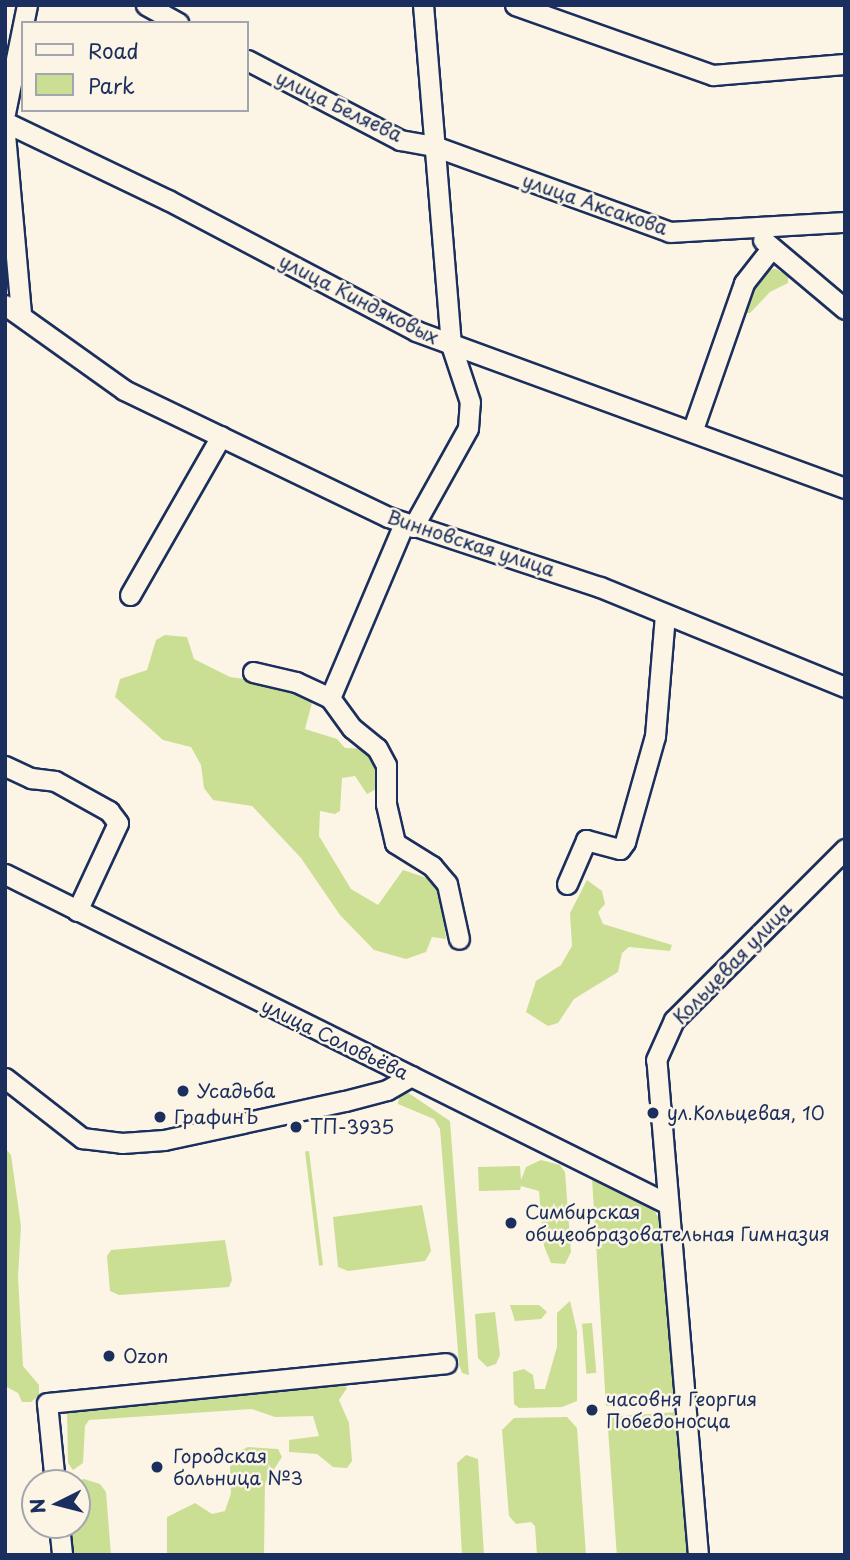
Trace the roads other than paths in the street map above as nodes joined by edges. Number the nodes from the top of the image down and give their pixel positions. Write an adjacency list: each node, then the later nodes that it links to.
1 (146, 5): 4 (street)
2 (423, 5): 11 (street)
3 (515, 5): 7 (street)
4 (174, 21)
5 (21, 34): 8 (street)
6 (248, 61): 11 (street, улица Беляева)
7 (845, 64)
8 (5, 113)
9 (5, 122): 17 (street, улица Киндяковых)
10 (5, 134): 15 (street)
11 (434, 146): 13 (street, улица Аксакова); 17 (street)
12 (845, 222): 13 (street, улица Аксакова)
13 (756, 230): 14 (street)
14 (770, 250): 16 (street); 18 (street)
15 (13, 309): 19 (street, Винновская улица)
16 (845, 309)
17 (451, 345): 18 (street, улица Киндяковых); 21 (street)
18 (693, 429): 20 (street, улица Киндяковых)
19 (221, 436): 21 (street, Винновская улица); 22 (street)
20 (845, 488)
21 (409, 525): 23 (street, Винновская улица); 26 (street)
22 (130, 595)
23 (665, 614): 25 (street, Винновская улица); 30 (street)
24 (253, 672): 26 (street)
25 (845, 687)
26 (330, 698): 32 (street)
27 (5, 766): 31 (street)
28 (845, 849): 35 (street, Кольцевая улица)
29 (5, 874): 31 (street, улица Соловьёва)
30 (567, 884)
31 (77, 911): 33 (street, улица Соловьёва)
32 (459, 939)
33 (411, 1076): 34 (street); 35 (street, улица Соловьёва)
34 (5, 1078)
35 (666, 1203): 38 (street, Кольцевая улица)
36 (446, 1363): 37 (street)
37 (54, 1469)
38 (698, 1555)

